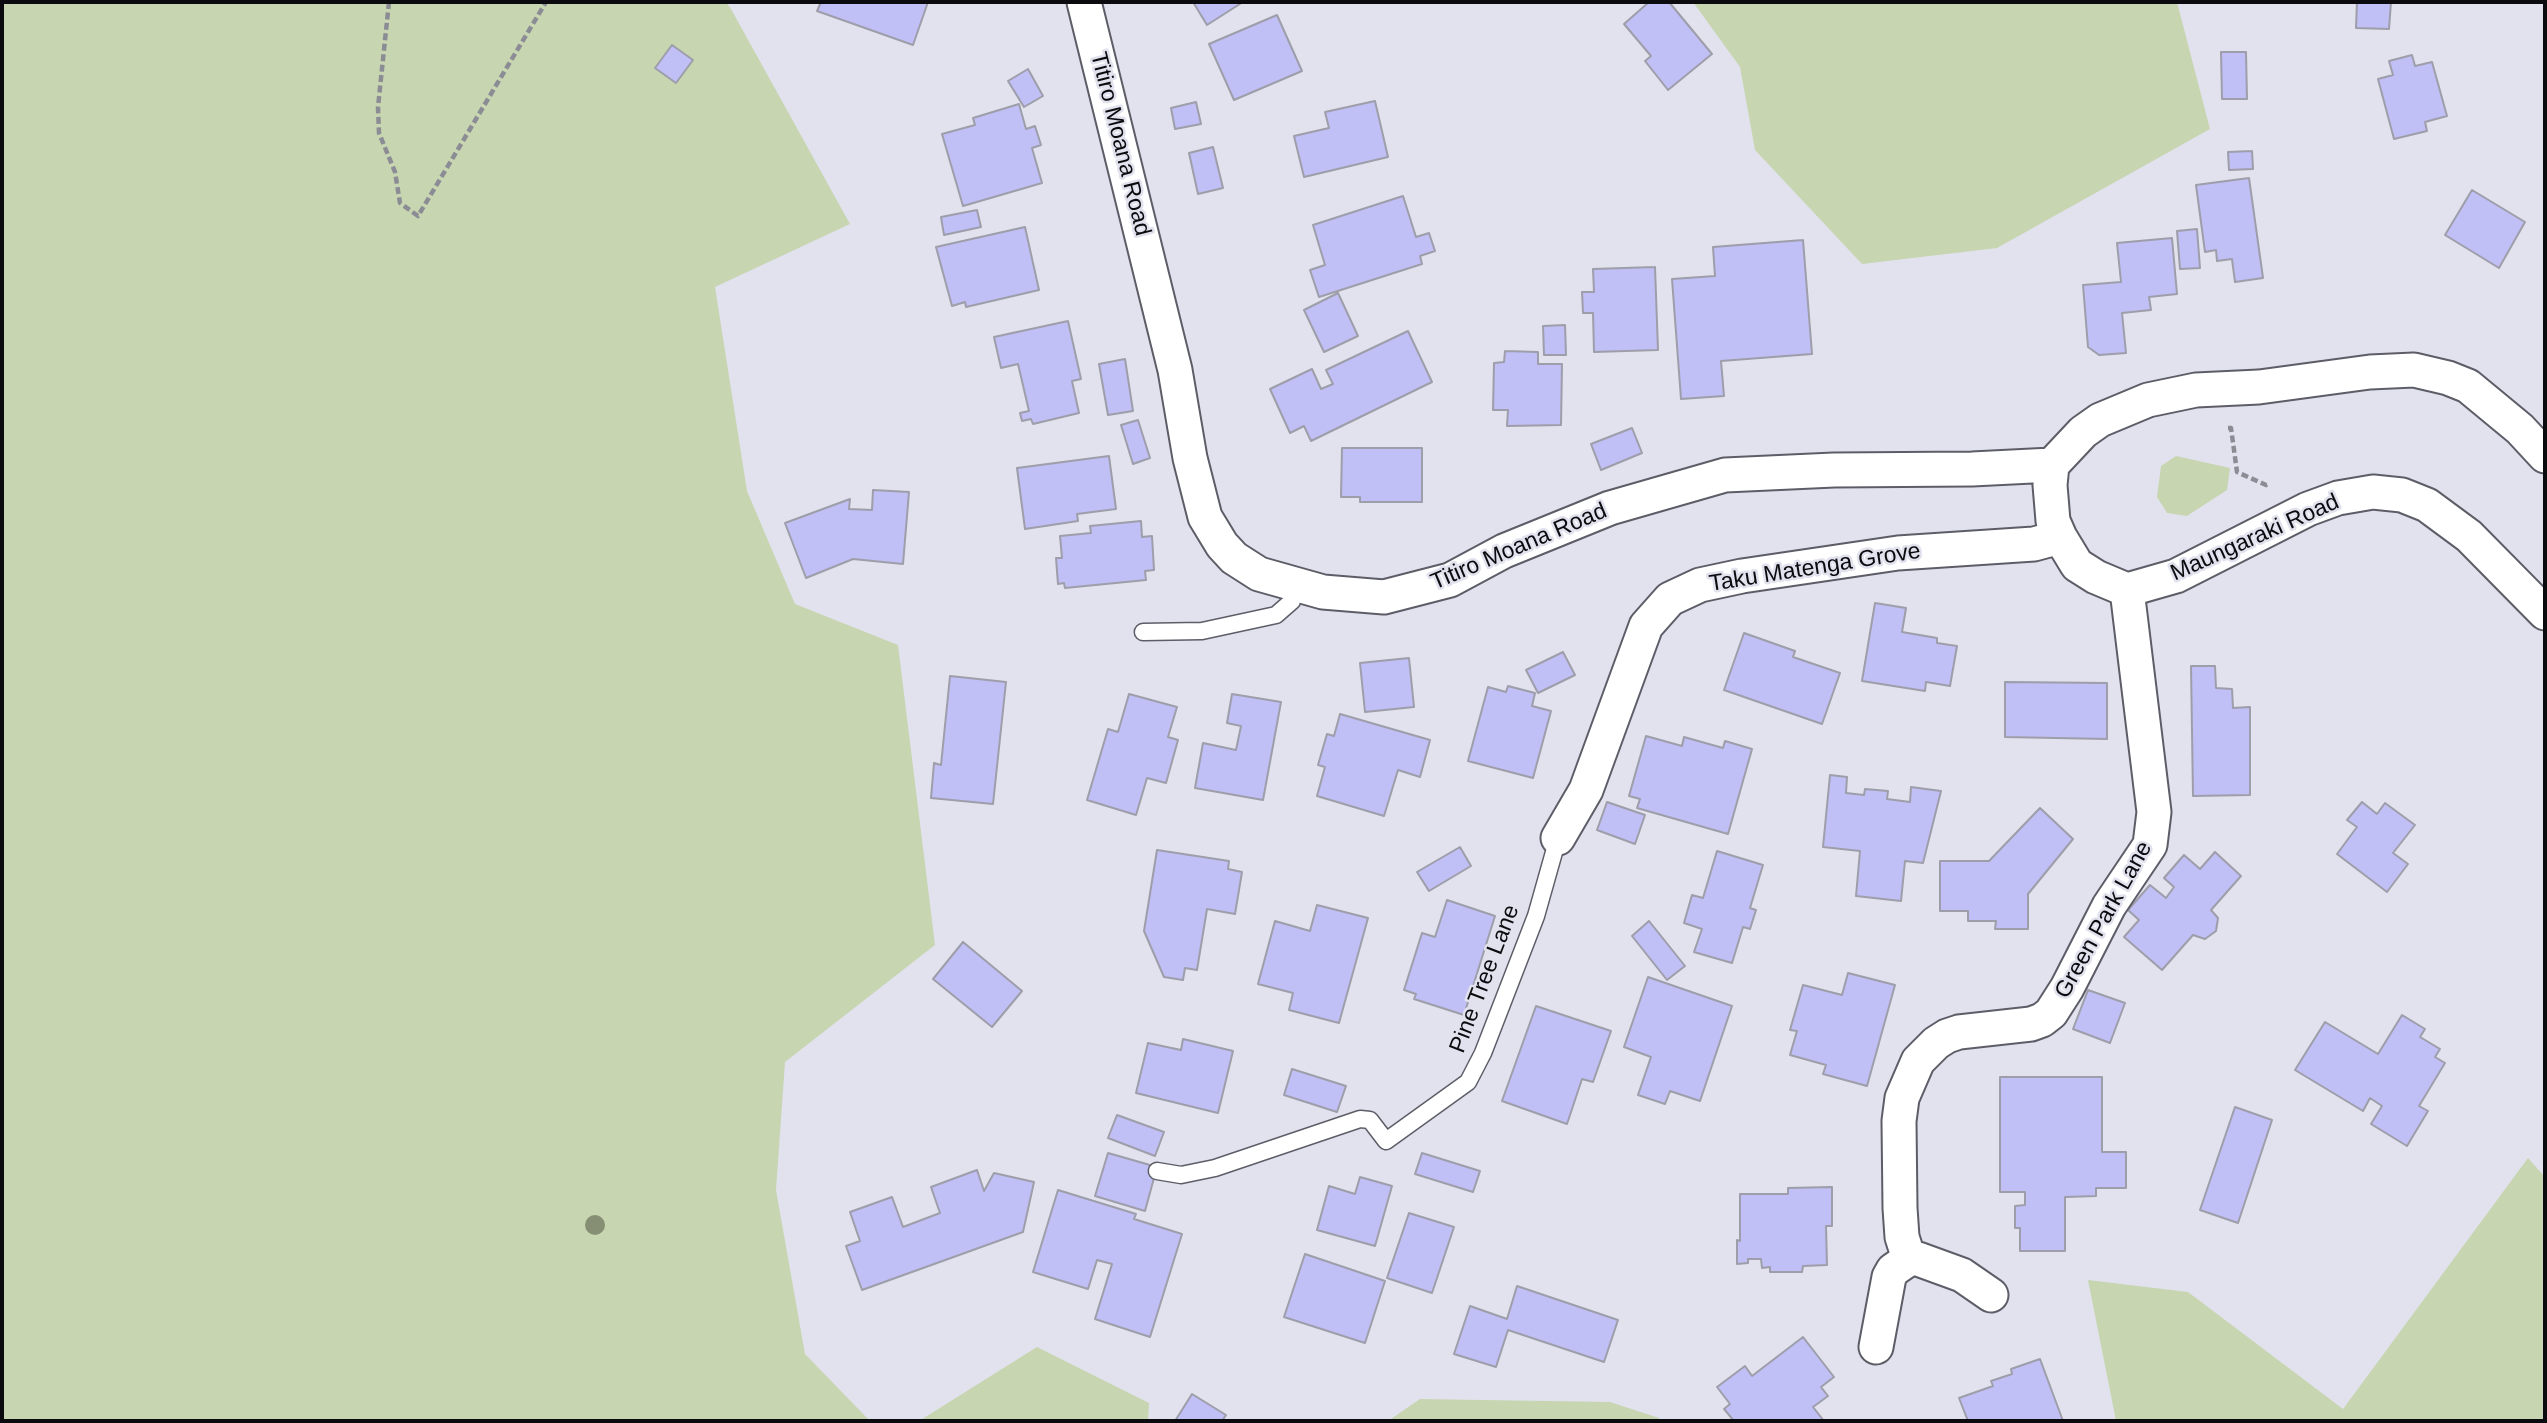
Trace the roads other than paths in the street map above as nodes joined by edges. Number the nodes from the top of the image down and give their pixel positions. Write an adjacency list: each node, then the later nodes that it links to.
1 (1084, 2): 5 (street, Titiro Moana Road)
2 (2545, 456): 3 (street)
3 (2052, 465): 4 (street); 5 (street, Titiro Moana Road)
4 (2060, 537): 6 (street); 9 (street, Taku Matenga Grove)
5 (1294, 585): 8 (lane)
6 (2127, 590): 7 (street, Maungaraki Road); 11 (street, Green Park Lane)
7 (2545, 613)
8 (1143, 632)
9 (1558, 838): 10 (lane, Pine Tree Lane)
10 (1157, 1171)
11 (1909, 1259): 12 (street); 13 (street)
12 (1991, 1295)
13 (1876, 1347)

